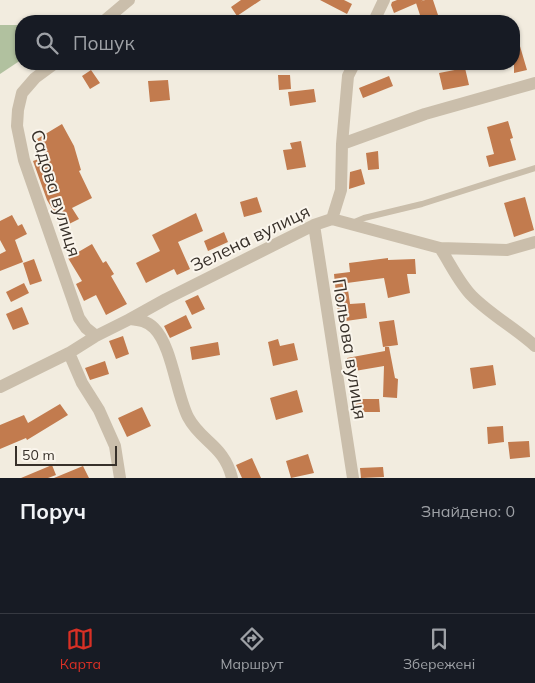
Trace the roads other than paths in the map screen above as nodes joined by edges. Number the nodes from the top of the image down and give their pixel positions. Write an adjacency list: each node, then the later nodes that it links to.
1 (129, 0): 3 (street)
2 (384, 0): 4 (street)
3 (111, 15)
4 (377, 15)
5 (46, 70): 16 (street, Садова вулиця)
6 (351, 70): 8 (street)
7 (535, 83): 8 (street)
8 (342, 144): 10 (street)
9 (535, 168): 11 (lane)
10 (332, 219): 11 (street, Зелена вулиця); 12 (street, Зелена вулиця)
11 (349, 224): 14 (street, Зелена вулиця)
12 (314, 226): 15 (street, Зелена вулиця); 22 (street, Польова вулиця)
13 (535, 242): 14 (street, Зелена вулиця)
14 (440, 248): 17 (street)
15 (130, 320): 16 (street, Зелена вулиця); 21 (street)
16 (96, 336): 18 (street, Зелена вулиця)
17 (535, 346)
18 (68, 353): 19 (street, Зелена вулиця); 20 (street)
19 (0, 387)
20 (120, 478)
21 (232, 478)
22 (353, 478)

